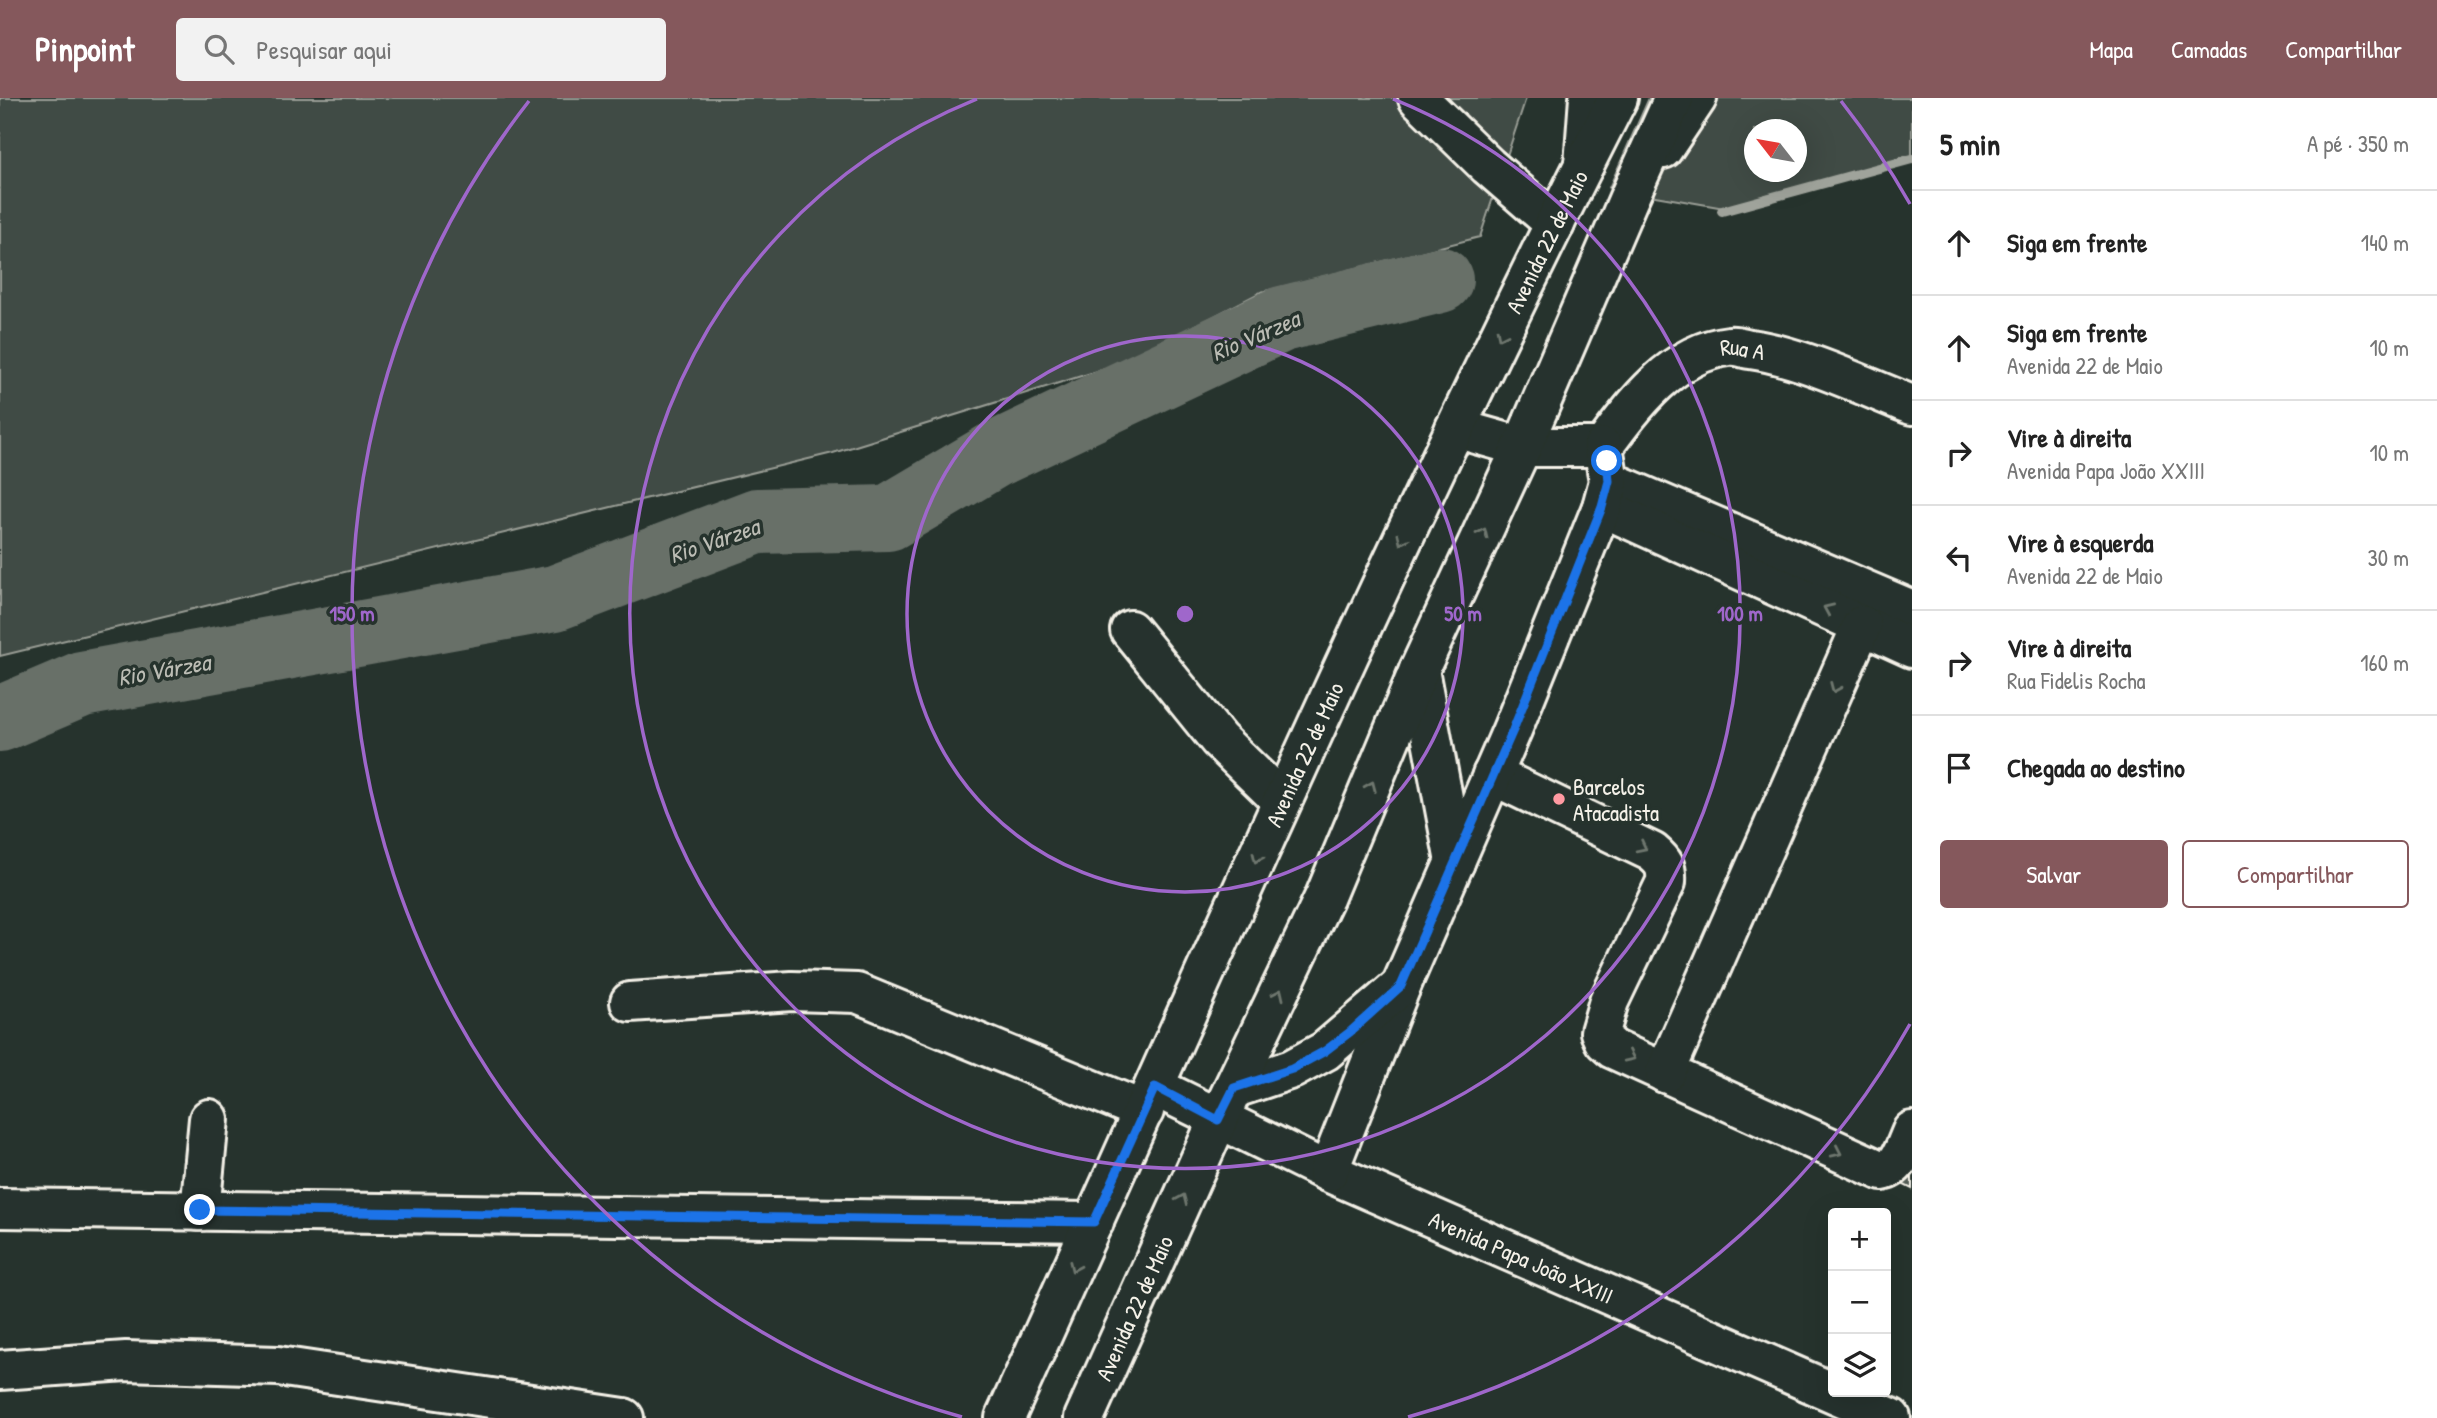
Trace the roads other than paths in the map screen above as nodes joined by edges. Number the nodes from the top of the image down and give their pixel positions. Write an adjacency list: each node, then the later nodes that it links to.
1 (1418, 98): 8 (main road)
2 (1589, 98): 6 (main road)
3 (1618, 98): 6 (main road, Avenida 22 de Maio)
4 (1674, 98): 7 (main road, Avenida 22 de Maio)
5 (1697, 98): 7 (main road, Avenida 22 de Maio)
6 (1584, 165): 8 (main road, Avenida 22 de Maio)
7 (1628, 200): 11 (main road, Avenida 22 de Maio)
8 (1555, 224): 10 (main road, Avenida 22 de Maio, one-way to 10)
9 (1912, 405): 12 (main road, Rua A)
10 (1455, 428): 11 (main road); 19 (main road, Avenida 22 de Maio, one-way to 19)
11 (1522, 447): 12 (main road); 17 (main road, Avenida 22 de Maio, one-way to 11)
12 (1605, 478): 13 (main road); 14 (main road, one-way to 12); 18 (main road, Rua A)
13 (1912, 610)
14 (1862, 625): 16 (main road); 23 (main road, one-way to 23)
15 (1130, 630): 19 (main road)
16 (1912, 648)
17 (1419, 670): 20 (main road); 25 (main road, Avenida 22 de Maio, one-way to 17)
18 (1492, 775): 20 (main road, Rua A); 23 (main road, one-way to 23)
19 (1282, 801): 24 (main road, Avenida 22 de Maio, one-way to 24)
20 (1455, 862): 21 (main road, Rua A)
21 (1401, 986): 25 (main road); 28 (main road, Rua A)
22 (630, 1002): 24 (main road, Avenida Papa João XXIII)
23 (1665, 1073): 27 (main road, one-way to 27)
24 (1150, 1099): 25 (main road, Avenida Papa João XXIII); 31 (main road, Avenida 22 de Maio)
25 (1226, 1104): 28 (main road, Avenida Papa João XXIII); 35 (main road, Avenida 22 de Maio, one-way to 25)
26 (209, 1119): 30 (main road)
27 (1912, 1131)
28 (1328, 1172): 36 (main road, Avenida Papa João XXIII)
29 (0, 1208): 30 (main road)
30 (200, 1210): 31 (main road)
31 (1094, 1222): 34 (main road, Avenida 22 de Maio, one-way to 34)
32 (0, 1370): 33 (main road)
33 (624, 1418)
34 (1005, 1418)
35 (1084, 1418)
36 (1892, 1418)

